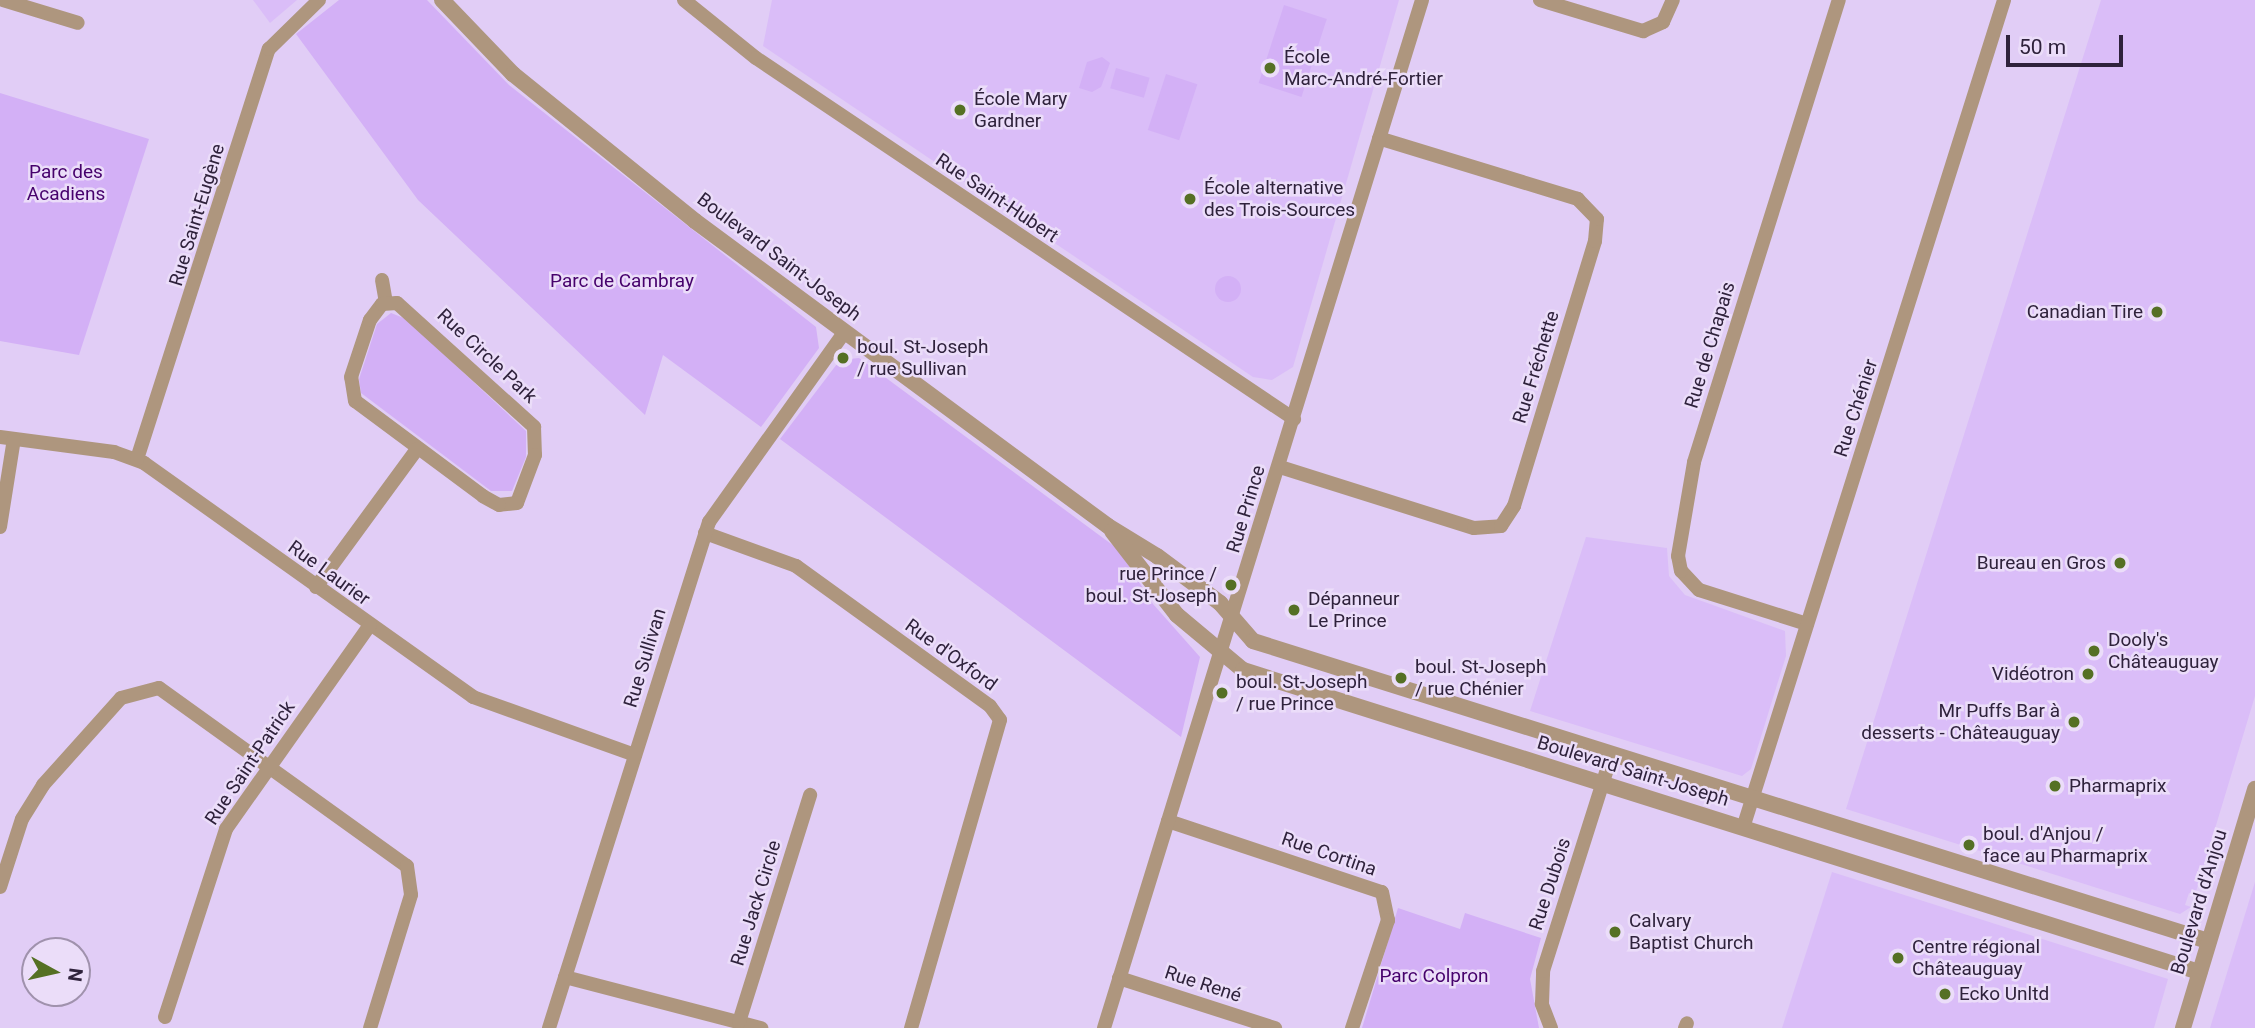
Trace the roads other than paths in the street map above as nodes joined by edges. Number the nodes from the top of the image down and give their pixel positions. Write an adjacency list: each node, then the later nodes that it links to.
1 (3, 0): 10 (street)
2 (320, 0): 18 (street, Rue Saint-Eugène)
3 (442, 0): 14 (street, Boulevard Saint-Joseph)
4 (684, 0): 15 (street, Rue Saint-Hubert)
5 (1422, 0): 11 (street, Rue Prince)
6 (1540, 0): 7 (street)
7 (1673, 0)
8 (1839, 0): 25 (street, Rue de Chapais)
9 (2004, 0): 25 (street, Rue Chénier)
10 (78, 23)
11 (1380, 138): 15 (street, Rue Prince); 19 (street, Rue Fréchette)
12 (382, 280): 13 (street)
13 (386, 303): 17 (street, Rue Circle Park); 17 (street, Rue Circle Park)
14 (844, 333): 20 (street, Boulevard Saint-Joseph); 22 (street, Rue Sullivan)
15 (1294, 419): 19 (street, Rue Prince)
16 (7, 438): 18 (street, Rue Laurier); 21 (street)
17 (418, 449): 23 (street)
18 (137, 459): 23 (street, Rue Laurier)
19 (1280, 467): 24 (street, Rue Prince)
20 (1108, 526): 24 (street, Boulevard Saint-Joseph); 27 (street, Boulevard Saint-Joseph)
21 (0, 527)
22 (705, 533): 29 (street, Rue Sullivan); 51 (street, Rue d'Oxford)
23 (316, 587): 26 (street, Rue Laurier)
24 (1232, 620): 27 (street, Rue Prince); 28 (street, Boulevard Saint-Joseph)
25 (1807, 624): 34 (street, Rue Chénier)
26 (370, 625): 29 (street, Rue Laurier); 30 (street, Rue Saint-Patrick)
27 (1219, 655): 31 (street, Boulevard Saint-Joseph); 35 (street, Rue Prince)
28 (1612, 754): 31 (street, Rue Dubois); 34 (street, Boulevard Saint-Joseph)
29 (635, 755): 44 (street, Rue Sullivan)
30 (269, 764): 39 (street); 46 (street, Rue Saint-Patrick); 48 (street)
31 (1603, 783): 36 (street, Boulevard Saint-Joseph); 55 (street, Rue Dubois)
32 (810, 795): 47 (street, Rue Jack Circle)
33 (2254, 797): 42 (street, Boulevard d'Anjou)
34 (1752, 798): 36 (street, Rue Chénier); 37 (street, Boulevard Saint-Joseph)
35 (1168, 821): 45 (street, Rue Prince); 54 (street, Rue Cortina)
36 (1743, 828): 38 (street, Boulevard Saint-Joseph)
37 (1851, 828): 38 (street); 40 (street, Boulevard Saint-Joseph)
38 (1841, 859): 41 (street, Boulevard Saint-Joseph)
39 (0, 887)
40 (2059, 894): 41 (street); 42 (street, Boulevard Saint-Joseph)
41 (2049, 924): 43 (street, Boulevard Saint-Joseph)
42 (2208, 941): 43 (street, Boulevard d'Anjou)
43 (2199, 972): 56 (street, Boulevard d'Anjou)
44 (565, 976): 47 (street); 49 (street, Rue Sullivan)
45 (1119, 978): 52 (street, Rue Prince); 53 (street, Rue René)
46 (165, 1017)
47 (740, 1022): 50 (street)
48 (370, 1028)
49 (549, 1028)
50 (761, 1028)
51 (911, 1028)
52 (1104, 1028)
53 (1275, 1028)
54 (1352, 1028)
55 (1551, 1028)
56 (2183, 1028)

